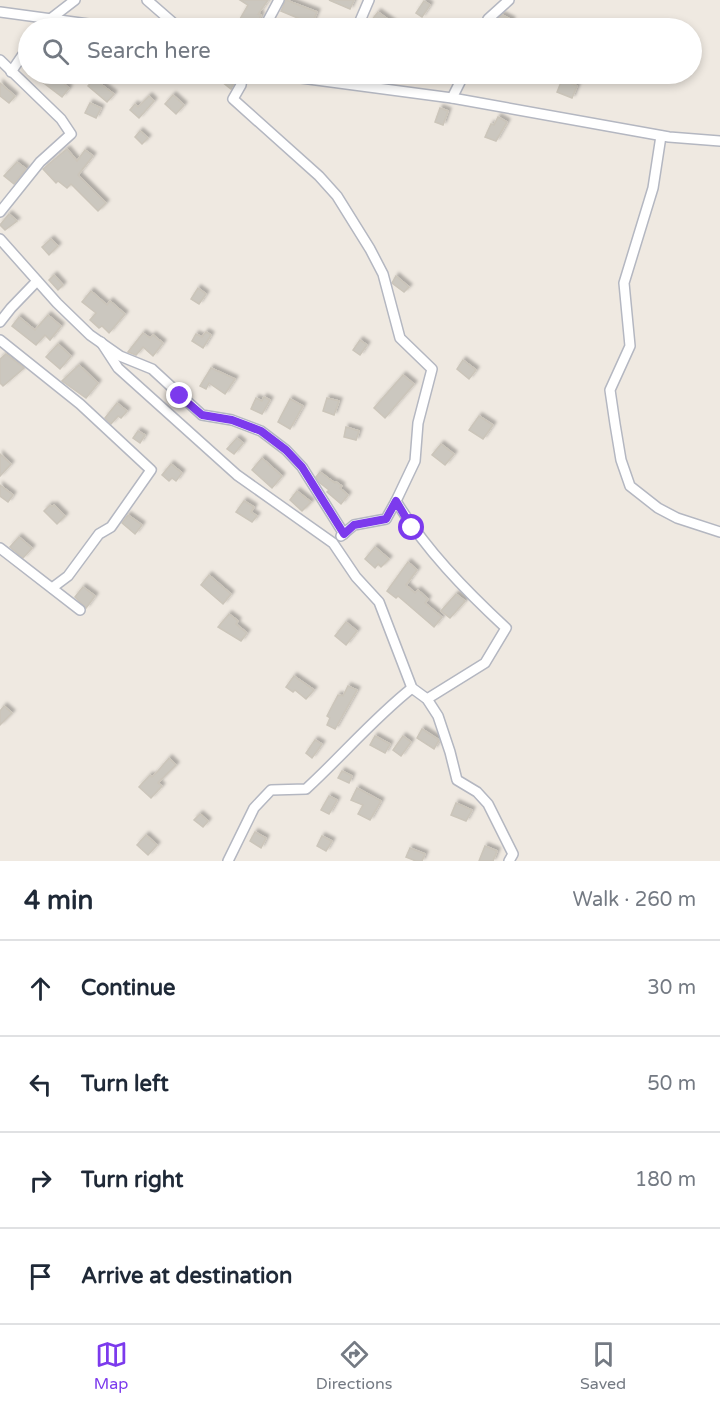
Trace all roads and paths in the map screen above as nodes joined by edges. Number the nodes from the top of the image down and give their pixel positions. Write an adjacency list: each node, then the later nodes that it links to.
1 (75, 0): 8 (street)
2 (147, 0): 9 (street)
3 (279, 0): 10 (street)
4 (369, 0): 11 (street)
5 (509, 0): 12 (street)
6 (0, 12): 7 (street)
7 (37, 18)
8 (52, 18)
9 (168, 18)
10 (269, 18)
11 (361, 18)
12 (489, 18)
13 (0, 60): 15 (street)
14 (18, 62): 15 (street)
15 (11, 72): 16 (street)
16 (18, 78)
17 (24, 84): 24 (street)
18 (241, 84): 30 (street)
19 (372, 84): 21 (street)
20 (460, 84): 21 (street)
21 (452, 98): 22 (street)
22 (661, 136): 23 (street); 31 (street)
23 (720, 141)
24 (0, 212)
25 (0, 239): 26 (street)
26 (37, 281): 27 (street); 29 (street)
27 (0, 322)
28 (0, 340): 35 (street)
29 (101, 342): 32 (street); 33 (street)
30 (396, 501): 32 (street); 38 (street)
31 (720, 532)
32 (344, 534): 33 (street)
33 (333, 543): 37 (street)
34 (0, 548): 35 (street)
35 (52, 588): 36 (street)
36 (80, 610)
37 (412, 688): 38 (street); 39 (street)
38 (427, 699): 40 (street)
39 (228, 861)
40 (509, 861)

